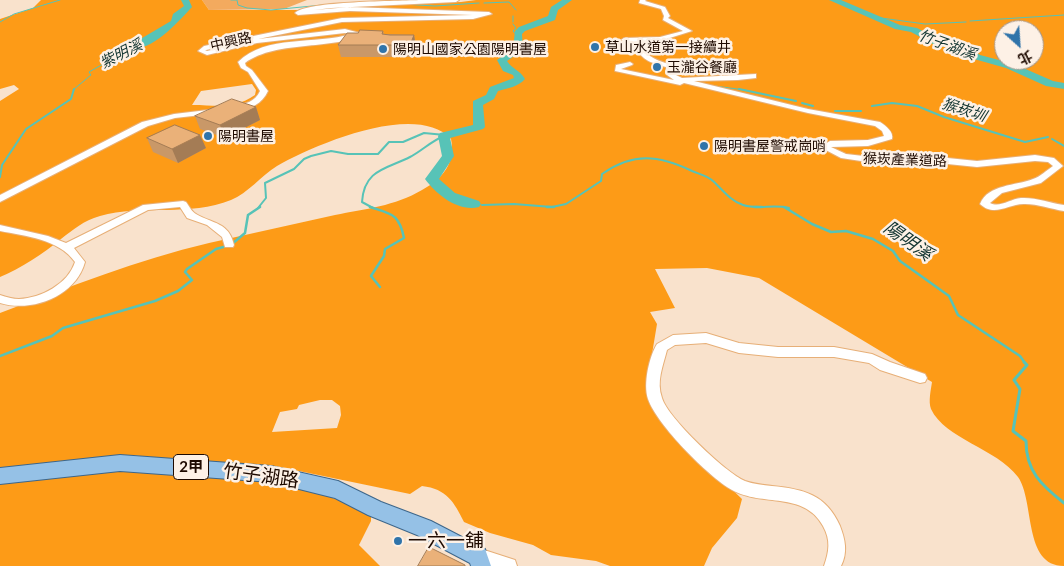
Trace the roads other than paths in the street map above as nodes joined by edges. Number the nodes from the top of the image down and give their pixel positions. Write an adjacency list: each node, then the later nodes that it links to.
1 (456, 0): 6 (street, 中興路)
2 (643, 0): 5 (street, 猴崁產業道路)
3 (630, 64): 5 (street)
4 (753, 76): 5 (street)
5 (689, 83): 7 (street, 猴崁產業道路)
6 (0, 198)
7 (1064, 208)
8 (0, 228): 10 (street)
9 (229, 245): 10 (street)
10 (67, 247): 11 (street)
11 (0, 299)
12 (920, 378): 16 (street)
13 (0, 476): 14 (main road, 竹子湖路 / 2甲)
14 (479, 561): 15 (street, 竹子湖路)
15 (509, 566)
16 (832, 566)

